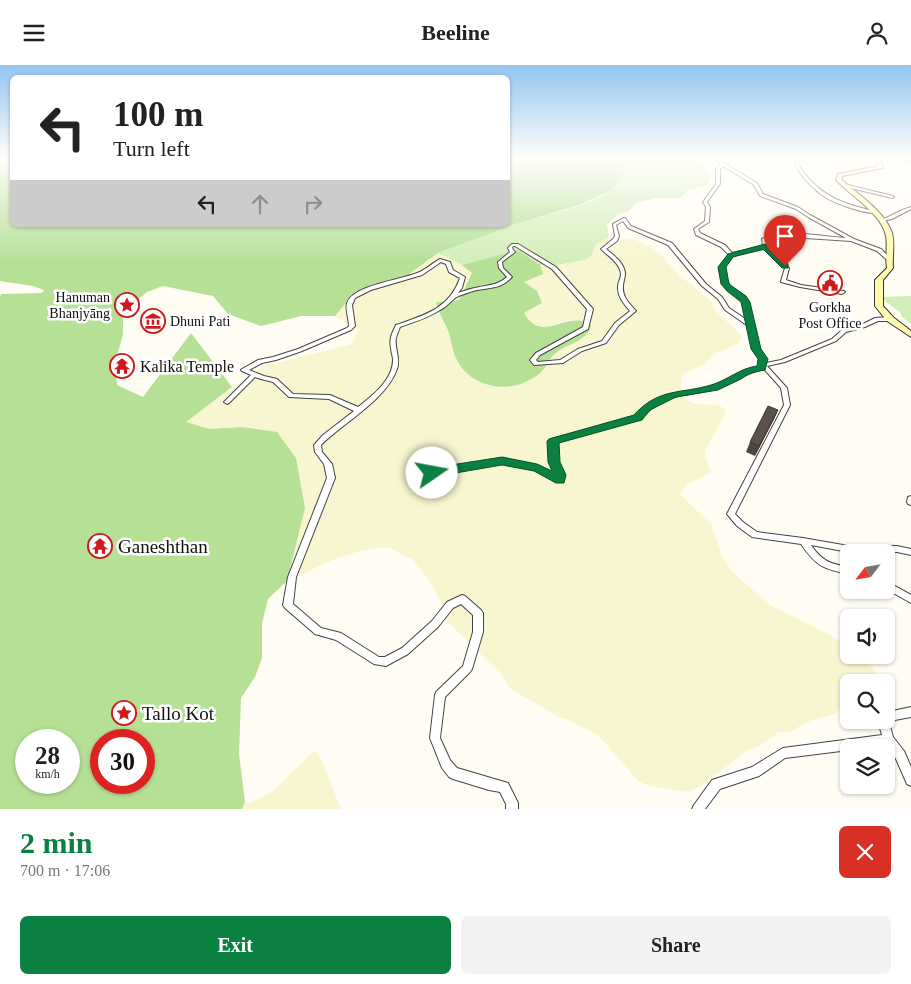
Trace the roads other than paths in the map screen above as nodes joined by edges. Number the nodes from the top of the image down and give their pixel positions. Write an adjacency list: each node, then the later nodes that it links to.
1 (711, 194): 12 (street)
2 (760, 194): 10 (street)
3 (825, 194): 8 (street)
4 (855, 194): 8 (street)
5 (879, 194): 6 (street)
6 (892, 197)
7 (911, 208): 9 (street)
8 (872, 212): 9 (street)
9 (882, 220): 13 (street)
10 (852, 240): 11 (street); 13 (street)
11 (765, 247): 12 (street); 14 (street)
12 (730, 255): 17 (street)
13 (888, 258): 16 (street)
14 (842, 292)
15 (454, 296): 17 (street); 20 (street); 22 (street)
16 (890, 319): 18 (street); 19 (street)
17 (750, 325): 19 (street)
18 (911, 335)
19 (763, 365): 23 (street); 24 (street)
20 (254, 375): 21 (street); 22 (street)
21 (227, 402)
22 (358, 410): 34 (street)
23 (432, 473)
24 (803, 541): 25 (street); 26 (street)
25 (911, 552)
26 (840, 569)
27 (895, 590): 28 (street)
28 (911, 599)
29 (911, 711): 30 (street)
30 (889, 739)
31 (840, 746): 35 (street)
32 (895, 748): 33 (street)
33 (911, 780)
34 (513, 807)
35 (698, 809)

